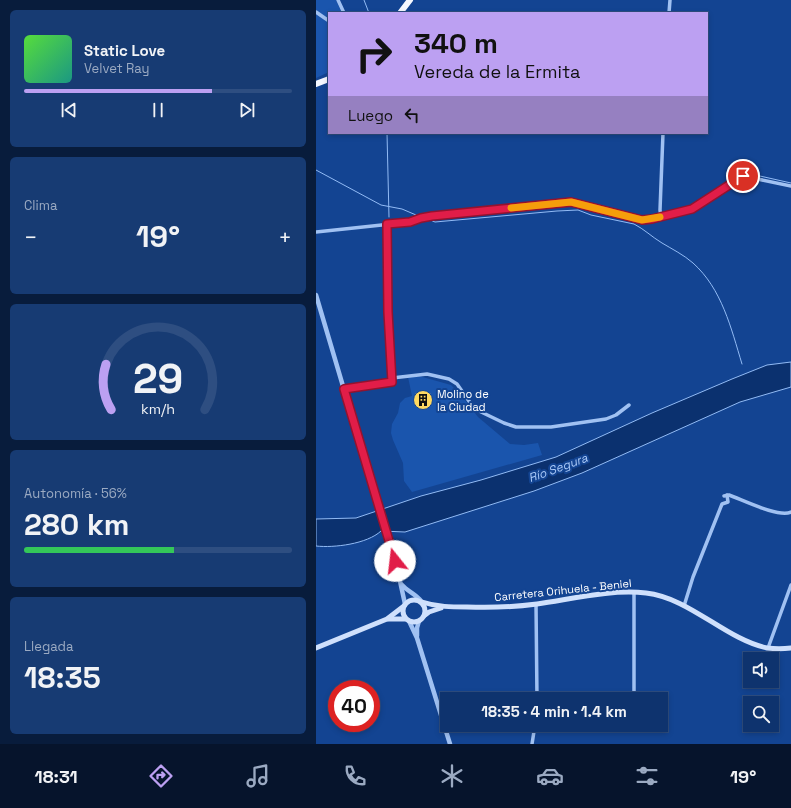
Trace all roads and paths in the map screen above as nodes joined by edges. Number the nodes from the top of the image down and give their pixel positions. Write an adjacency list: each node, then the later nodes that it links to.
1 (338, 0): 5 (street)
2 (410, 0): 6 (highway)
3 (670, 0): 7 (street)
4 (316, 12): 8 (street)
5 (344, 12)
6 (401, 12)
7 (669, 12)
8 (328, 20)
9 (328, 79): 10 (highway)
10 (316, 84)
11 (663, 134): 13 (street)
12 (791, 186): 13 (street)
13 (661, 217): 14 (street)
14 (387, 224): 15 (street); 17 (street)
15 (316, 232)
16 (316, 295): 18 (street)
17 (392, 378): 18 (street); 19 (street)
18 (344, 389): 21 (street)
19 (629, 405)
20 (791, 512): 27 (street)
21 (401, 583): 24 (street); 26 (street)
22 (791, 585): 35 (street)
23 (634, 592): 25 (main road, Carretera Orihuela - Beniel); 27 (main road, Carretera Orihuela - Beniel); 38 (street)
24 (422, 602): 26 (main road); 28 (main road, Carretera Orihuela - Beniel); 29 (main road)
25 (536, 604): 28 (main road, Carretera Orihuela - Beniel); 37 (street)
26 (404, 605): 30 (main road); 31 (main road)
27 (684, 606): 35 (main road, Carretera Orihuela - Beniel)
28 (445, 607): 29 (main road, Carretera Orihuela - Beniel)
29 (425, 616): 32 (main road)
30 (387, 619): 31 (main road); 34 (main road)
31 (407, 620): 32 (main road); 33 (street)
32 (419, 621): 33 (street)
33 (417, 638): 40 (street)
34 (316, 648)
35 (768, 648): 36 (main road, Carretera Orihuela - Beniel)
36 (791, 648)
37 (537, 692)
38 (634, 692)
39 (534, 732): 41 (street)
40 (450, 744)
41 (532, 744)

